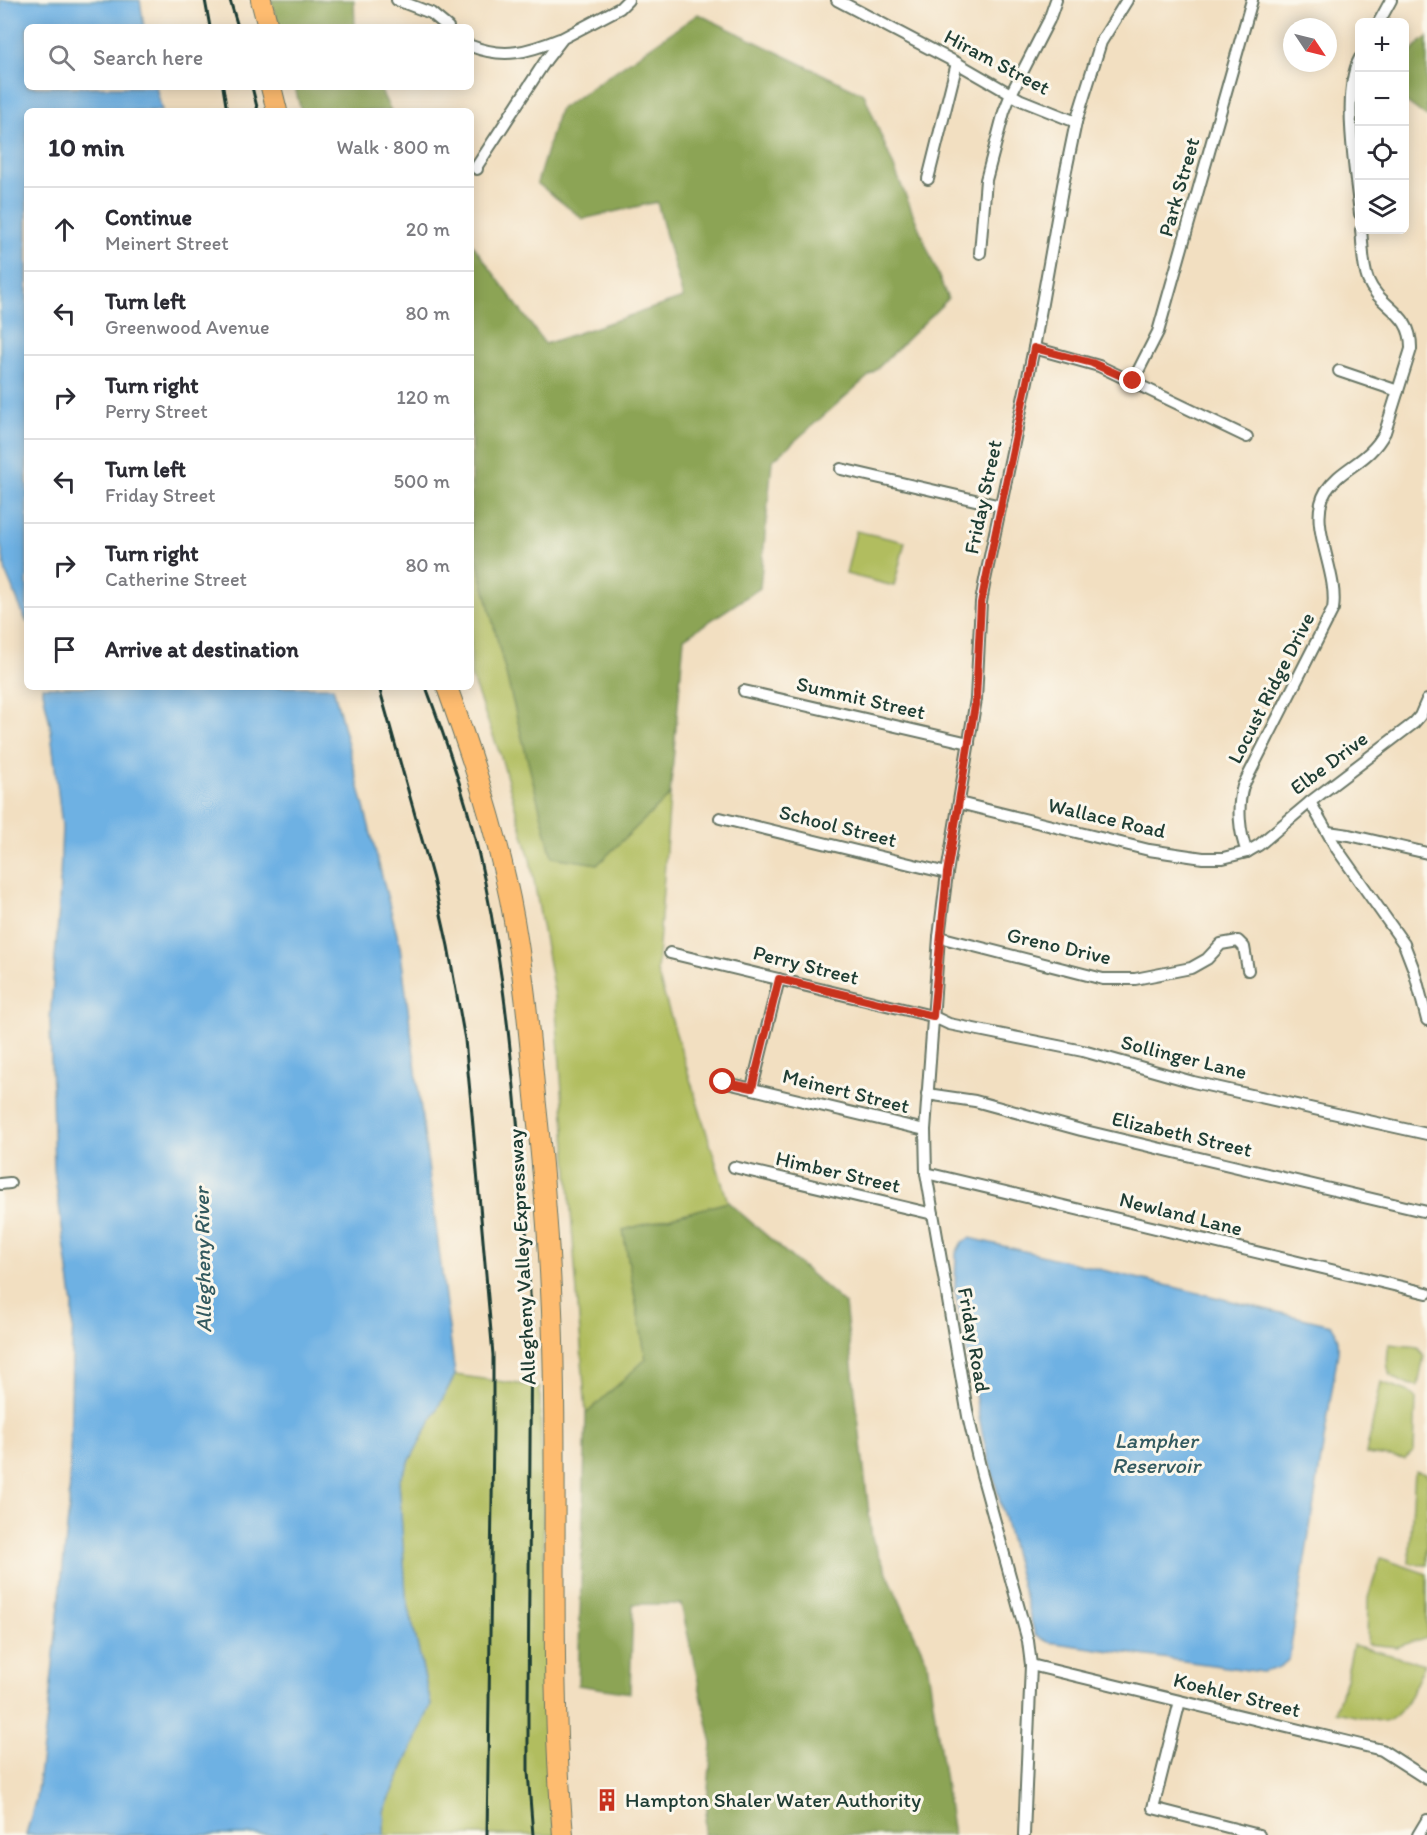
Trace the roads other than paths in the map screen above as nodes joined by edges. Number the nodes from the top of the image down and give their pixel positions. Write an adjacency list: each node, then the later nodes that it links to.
1 (249, 0): 11 (highway)
2 (261, 0): 12 (highway)
3 (397, 0): 13 (street)
4 (628, 0): 14 (street)
5 (837, 0): 16 (street, Hiram Street)
6 (1056, 0): 20 (street)
7 (1127, 0): 23 (street, Friday Street)
8 (1252, 0): 31 (street, Park Street)
9 (1391, 0): 10 (street)
10 (1381, 18)
11 (255, 24)
12 (267, 24)
13 (445, 24)
14 (563, 38): 15 (street); 24 (street)
15 (474, 47)
16 (957, 63): 20 (street, Hiram Street); 25 (street)
17 (1355, 69): 26 (street)
18 (272, 90): 21 (highway)
19 (285, 90): 22 (highway)
20 (1011, 94): 23 (street, Hiram Street); 28 (street)
21 (276, 108)
22 (289, 108)
23 (1076, 123): 29 (street, Friday Street)
24 (477, 169)
25 (928, 179)
26 (1356, 180)
27 (1361, 234): 32 (street, Locust Ridge Drive)
28 (980, 253)
29 (1034, 348): 31 (street); 35 (street, Friday Street)
30 (1339, 371): 32 (street)
31 (1133, 381): 33 (street)
32 (1398, 391): 46 (street, Locust Ridge Drive)
33 (1247, 437)
34 (841, 469): 35 (street)
35 (1001, 506): 41 (street, Friday Street)
36 (448, 690): 69 (highway, Allegheny Valley Expressway)
37 (461, 690): 70 (highway, Allegheny Valley Expressway)
38 (744, 690): 41 (street, Summit Street)
39 (1427, 700): 40 (street, Elbe Drive)
40 (1424, 718): 42 (street, Elbe Drive)
41 (969, 743): 43 (street, Friday Street)
42 (1310, 802): 45 (street); 46 (street, Elbe Drive)
43 (959, 803): 46 (street, Wallace Road); 48 (street, Friday Street)
44 (720, 818): 48 (street, School Street)
45 (1328, 832): 47 (street); 54 (street)
46 (1247, 852)
47 (1427, 854)
48 (947, 873): 49 (street, Friday Street)
49 (939, 938): 51 (street, Greno Drive); 53 (street, Friday Street)
50 (670, 953): 52 (street, Perry Street)
51 (1248, 970)
52 (779, 979): 53 (street, Perry Street); 56 (street)
53 (933, 1016): 57 (street, Friday Road); 59 (street, Sollinger Lane)
54 (1427, 1020)
55 (723, 1082): 56 (street, Meinert Street)
56 (752, 1088): 58 (street, Meinert Street)
57 (927, 1094): 58 (street, Friday Road); 62 (street, Elizabeth Street)
58 (925, 1130): 61 (street, Friday Road)
59 (1427, 1134)
60 (734, 1167): 63 (street, Himber Street)
61 (926, 1173): 63 (street, Friday Road); 64 (street, Newland Lane)
62 (1427, 1212)
63 (933, 1214): 65 (street, Friday Road)
64 (1427, 1293)
65 (1031, 1665): 66 (street, Koehler Street); 71 (street, Friday Road)
66 (1180, 1701): 67 (street, Koehler Street); 72 (street)
67 (1427, 1779)
68 (1427, 1820): 73 (street)
69 (563, 1835)
70 (574, 1835)
71 (1024, 1835)
72 (1259, 1835)
73 (1418, 1835)

